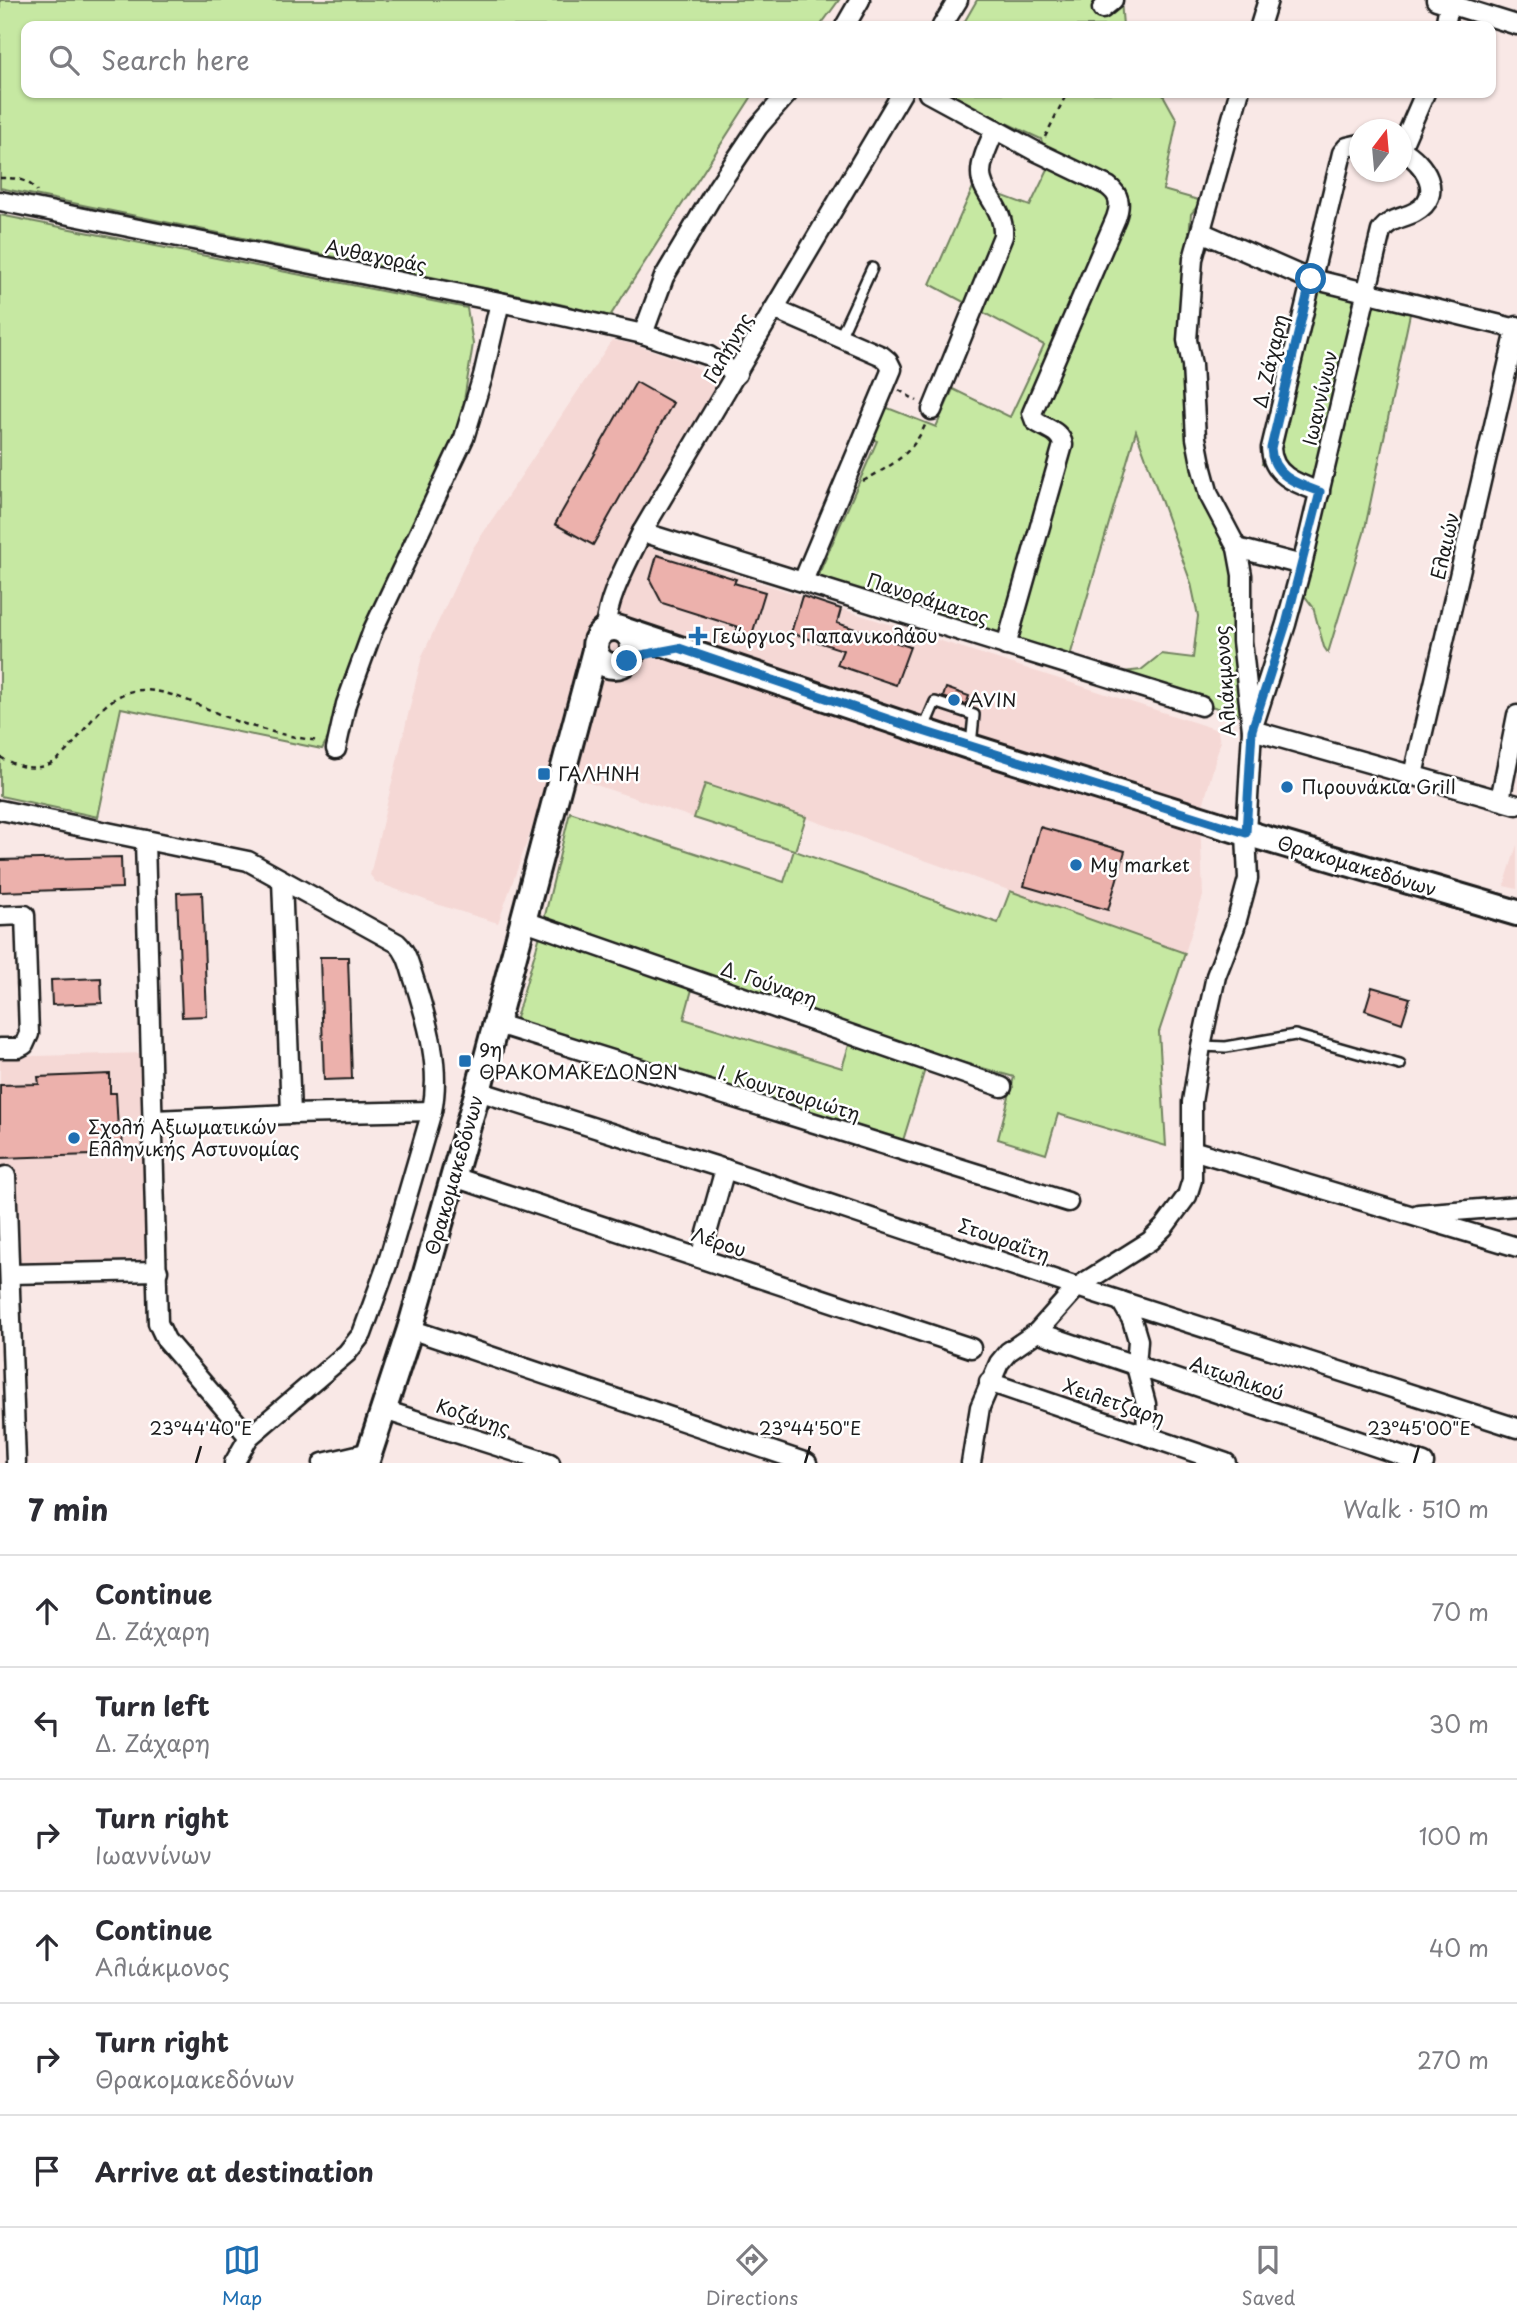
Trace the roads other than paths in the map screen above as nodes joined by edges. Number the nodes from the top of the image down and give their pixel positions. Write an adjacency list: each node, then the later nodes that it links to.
1 (860, 0): 5 (street)
2 (958, 0): 6 (street)
3 (1268, 0): 7 (street)
4 (1445, 1): 8 (street); 9 (street)
5 (848, 21)
6 (945, 21)
7 (1262, 21)
8 (1445, 21)
9 (1517, 25)
10 (783, 98): 27 (street)
11 (899, 98): 25 (street, Γαλήνης)
12 (937, 98): 16 (street)
13 (1238, 98): 20 (street, Αλιάκμονος)
14 (1423, 98): 15 (street, Ιωαννίνων)
15 (1412, 124)
16 (995, 130): 30 (street); 37 (street)
17 (1349, 147): 22 (street, Δ. Ζάχαρη)
18 (1412, 158): 23 (street, Ιωαννίνων)
19 (0, 201): 24 (street, Ανθαγοράς)
20 (1201, 232): 22 (street); 33 (street, Αλιάκμονος)
21 (872, 268): 28 (lane)
22 (1311, 279): 23 (street); 31 (street, Δ. Ζάχαρη)
23 (1366, 293): 26 (street); 31 (street, Ιωαννίνων)
24 (500, 302): 27 (street, Ανθαγοράς); 44 (street)
25 (774, 309): 28 (street); 29 (street, Γαλήνης)
26 (1517, 328): 45 (street, Ελαιών)
27 (643, 334): 29 (street, Ανθαγοράς)
28 (840, 337): 35 (street)
29 (737, 374): 32 (street, Γαλήνης)
30 (932, 410)
31 (1320, 492): 34 (street, Ιωαννίνων)
32 (642, 532): 35 (street, Πανοράματος); 36 (street, Γαλήνης)
33 (1237, 548): 34 (street); 43 (street, Αλιάκμονος)
34 (1302, 565): 43 (street, Ιωαννίνων)
35 (803, 581): 37 (street, Πανοράματος)
36 (608, 637): 38 (main road, Θρακομακεδόνων); 39 (main road); 39 (main road); 42 (main road, Θρακομακεδόνων)
37 (1006, 646): 40 (street, Πανοράματος)
38 (679, 648): 39 (main road, Θρακομακεδόνων); 48 (main road, Θρακομακεδόνων)
39 (624, 662): 42 (main road, Θρακομακεδόνων)
40 (1201, 706)
41 (1517, 715): 46 (street)
42 (577, 722): 53 (main road, Θρακομακεδόνων)
43 (1252, 730): 45 (street); 48 (street, Αλιάκμονος)
44 (337, 745)
45 (1413, 775): 46 (street)
46 (1509, 803)
47 (0, 810): 49 (street)
48 (1246, 833): 51 (main road, Θρακομακεδόνων); 55 (street, Αλιάκμονος)
49 (145, 840): 50 (street); 62 (street)
50 (282, 880): 60 (street); 61 (street)
51 (1517, 913)
52 (0, 916): 56 (street)
53 (523, 920): 54 (main road, Θρακομακεδόνων); 58 (street, Δ. Γούναρη)
54 (497, 1024): 59 (main road, Θρακομακεδόνων); 67 (street, Ι. Κουντουριώτη)
55 (1202, 1046): 57 (lane); 63 (street, Αλιάκμονος)
56 (0, 1048)
57 (1400, 1065)
58 (1002, 1087)
59 (478, 1091): 64 (street, Στουραΐτη); 66 (main road, Θρακομακεδόνων)
60 (432, 1111): 61 (street); 85 (street)
61 (290, 1114): 62 (street)
62 (154, 1120): 73 (street)
63 (1192, 1150): 69 (street); 75 (street, Αλιάκμονος)
64 (725, 1169): 72 (street); 75 (street, Στουραΐτη)
65 (6, 1176): 70 (street)
66 (454, 1177): 72 (street, Λέρου); 77 (main road, Θρακομακεδόνων)
67 (1068, 1202)
68 (1517, 1206): 69 (street)
69 (1408, 1214): 71 (street)
70 (4, 1223): 74 (street)
71 (1517, 1247)
72 (700, 1258): 79 (street, Λέρου)
73 (158, 1271): 74 (street); 85 (street)
74 (10, 1273): 87 (street)
75 (1077, 1287): 76 (street, Στουραΐτη); 78 (street, Αλιάκμονος)
76 (1121, 1301): 80 (street); 83 (street, Στουραΐτη)
77 (410, 1329): 82 (main road, Θρακομακεδόνων); 93 (street)
78 (1037, 1332): 80 (street, Αιτωλικού); 81 (street, Αλιάκμονος)
79 (971, 1348)
80 (1136, 1366): 84 (street); 96 (street, Αιτωλικού)
81 (989, 1382): 84 (street, Χειλετζαρη); 94 (street, Αλιάκμονος)
82 (384, 1410): 86 (main road, Θρακομακεδόνων); 92 (street, Κοζάνης)
83 (1517, 1428)
84 (1147, 1436): 95 (street, Χειλετζαρη)
85 (249, 1437): 90 (street)
86 (368, 1457): 91 (street)
87 (16, 1463)
88 (221, 1463): 89 (street)
89 (228, 1463)
90 (234, 1463)
91 (323, 1463)
92 (550, 1463)
93 (807, 1463)
94 (971, 1463)
95 (1226, 1463)
96 (1424, 1463)

